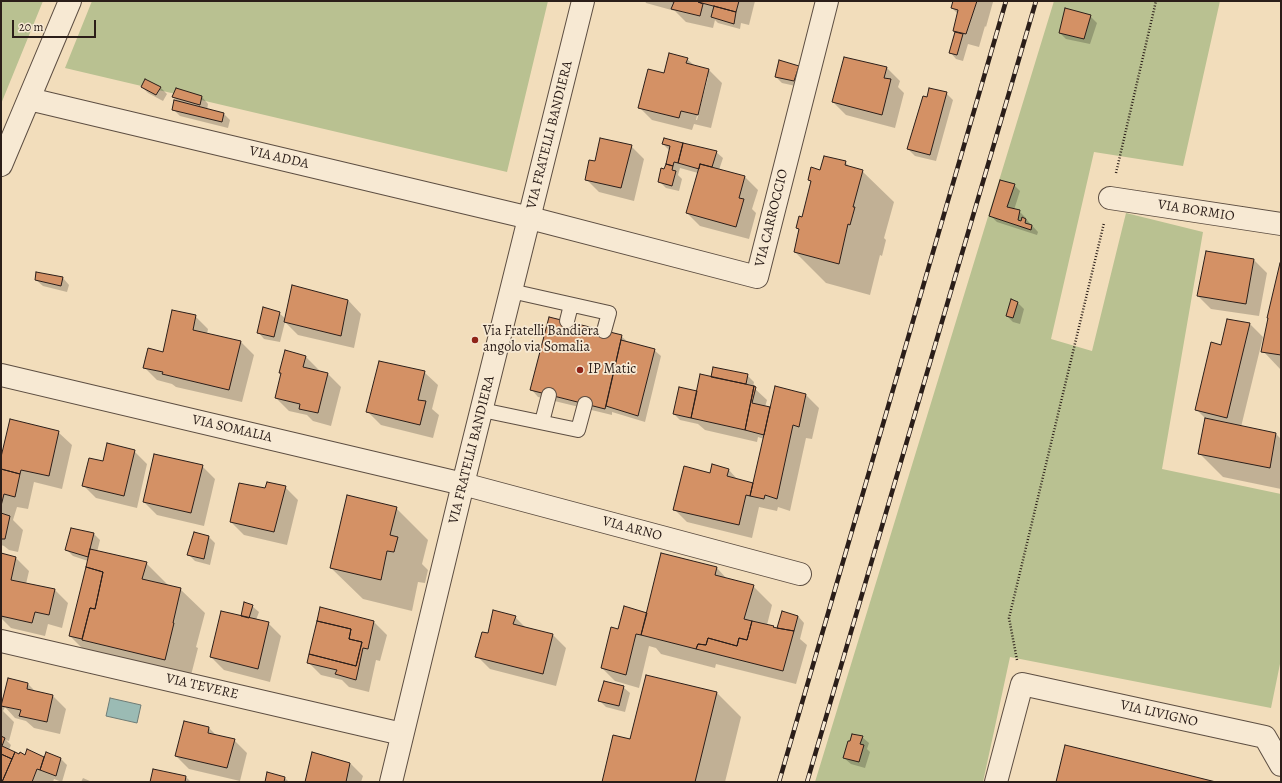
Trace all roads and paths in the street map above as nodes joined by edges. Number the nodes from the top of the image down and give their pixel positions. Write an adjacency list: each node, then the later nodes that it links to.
1 (70, 1): 5 (street)
2 (583, 1): 8 (street, VIA FRATELLI BANDIERA)
3 (827, 1): 8 (street, VIA CARROCCIO)
4 (1156, 1): 7 (path)
5 (29, 99): 6 (street); 8 (street, VIA ADDA)
6 (1, 165)
7 (1110, 198): 9 (street, VIA BORMIO); 22 (path)
8 (530, 218): 10 (street, VIA FRATELLI BANDIERA)
9 (1281, 224)
10 (512, 291): 11 (lane); 17 (street, VIA FRATELLI BANDIERA)
11 (572, 304): 12 (lane); 13 (lane)
12 (568, 321)
13 (604, 331)
14 (1, 375): 19 (street, VIA SOMALIA)
15 (549, 395): 18 (lane)
16 (585, 404): 18 (lane)
17 (482, 410): 18 (lane); 19 (street, VIA FRATELLI BANDIERA)
18 (542, 422)
19 (463, 484): 20 (street, VIA ARNO); 23 (street, VIA FRATELLI BANDIERA)
20 (800, 574)
21 (1, 641): 23 (street, VIA TEVERE)
22 (1022, 684): 24 (street, VIA LIVIGNO); 26 (street)
23 (402, 734): 25 (street, VIA FRATELLI BANDIERA)
24 (1281, 765)
25 (391, 782)
26 (996, 782)

